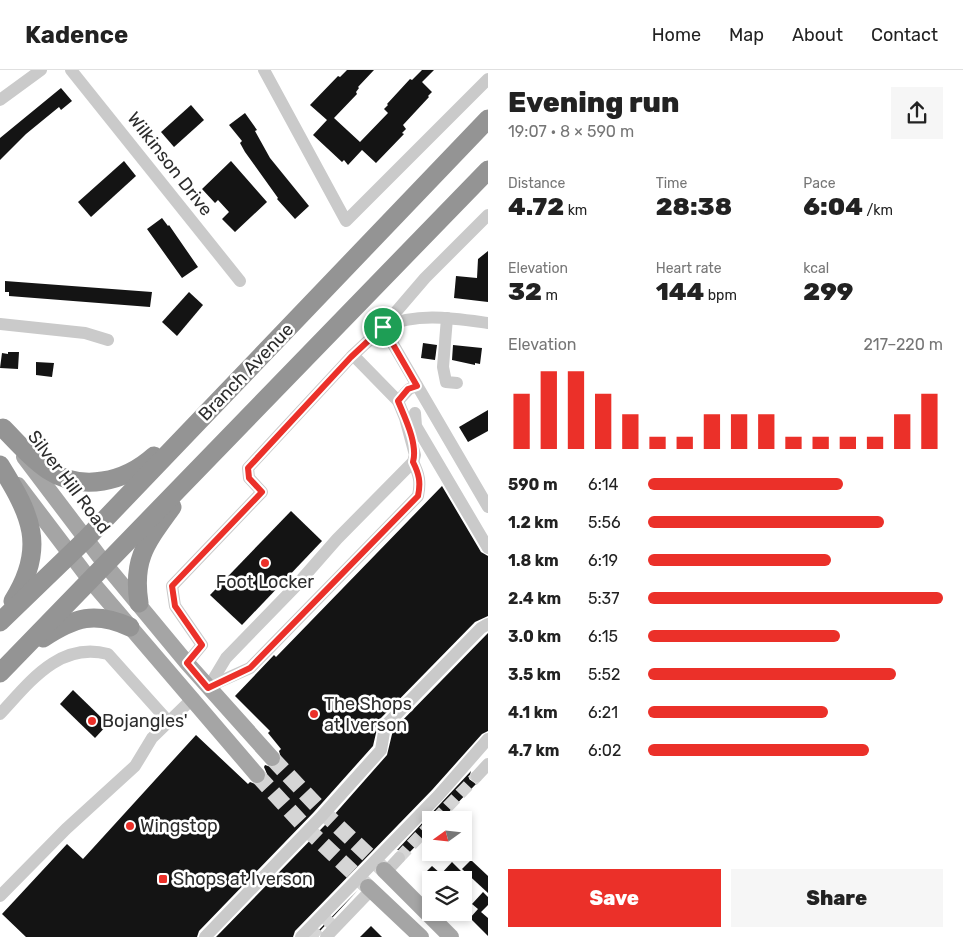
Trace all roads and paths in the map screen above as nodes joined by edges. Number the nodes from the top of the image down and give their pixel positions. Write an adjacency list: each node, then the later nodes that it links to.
1 (40, 70): 5 (street)
2 (264, 70): 4 (street)
3 (74, 71): 9 (street, Wilkinson Drive)
4 (488, 79)
5 (0, 100)
6 (484, 124): 19 (highway, Branch Avenue)
7 (488, 170): 23 (highway, Branch Avenue)
8 (488, 215): 13 (street)
9 (240, 281)
10 (447, 318): 11 (street); 13 (street); 16 (street)
11 (488, 323)
12 (0, 324): 14 (street)
13 (383, 327): 15 (street); 17 (street)
14 (108, 340)
15 (353, 355): 18 (street); 38 (street)
16 (457, 383)
17 (417, 386): 18 (street); 20 (street)
18 (398, 401): 21 (street)
19 (216, 403): 22 (highway); 28 (highway, Branch Avenue)
20 (429, 406): 21 (street); 27 (street)
21 (410, 416): 25 (street); 29 (street)
22 (1, 426): 28 (main road, Silver Hill Road)
23 (209, 456): 31 (highway, Branch Avenue); 33 (highway)
24 (0, 461): 30 (main road)
25 (413, 462): 40 (street); 40 (street)
26 (0, 465): 34 (highway)
27 (488, 507)
28 (86, 539): 30 (highway, Branch Avenue); 31 (main road, Silver Hill Road)
29 (488, 548)
30 (70, 554): 32 (main road); 34 (highway, Branch Avenue)
31 (105, 564): 32 (highway, Branch Avenue); 33 (main road, Silver Hill Road)
32 (90, 580): 36 (main road); 37 (highway, Branch Avenue)
33 (139, 603): 38 (main road, Silver Hill Road)
34 (0, 622)
35 (488, 622): 53 (street)
36 (130, 627): 37 (highway); 41 (main road)
37 (17, 655): 39 (highway, Branch Avenue)
38 (187, 663): 40 (main road, Silver Hill Road)
39 (0, 673)
40 (208, 688): 45 (main road, Silver Hill Road)
41 (191, 700): 43 (street); 47 (main road)
42 (0, 714): 43 (street)
43 (168, 721): 52 (street)
44 (488, 739): 54 (street)
45 (272, 758)
46 (488, 764): 48 (street)
47 (256, 775)
48 (477, 776)
49 (399, 858): 50 (street)
50 (385, 871): 57 (main road)
51 (369, 888): 55 (street); 56 (main road)
52 (0, 896)
53 (205, 937)
54 (301, 937)
55 (326, 937)
56 (420, 937)
57 (451, 937)

